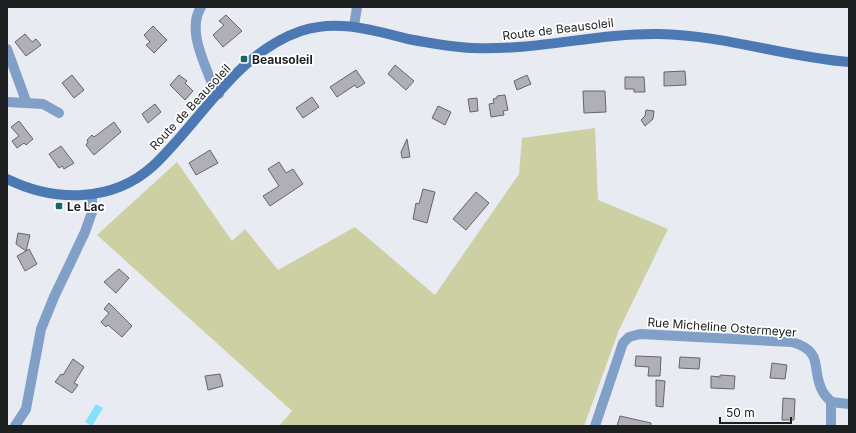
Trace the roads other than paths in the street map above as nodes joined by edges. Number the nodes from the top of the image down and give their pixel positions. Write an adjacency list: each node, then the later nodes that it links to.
1 (201, 7): 6 (street)
2 (357, 7): 3 (street)
3 (354, 26): 5 (main road, Route de Beausoleil); 6 (main road, Route de Beausoleil)
4 (7, 49): 8 (street)
5 (849, 62)
6 (219, 94): 11 (main road, Route de Beausoleil)
7 (7, 102): 8 (street)
8 (26, 102): 9 (street)
9 (59, 113)
10 (7, 179): 11 (main road, Route de Beausoleil)
11 (92, 195): 14 (street)
12 (831, 402): 13 (street); 15 (street, Rue Micheline Ostermeyer); 16 (street)
13 (849, 404)
14 (15, 426)
15 (595, 426)
16 (831, 426)

